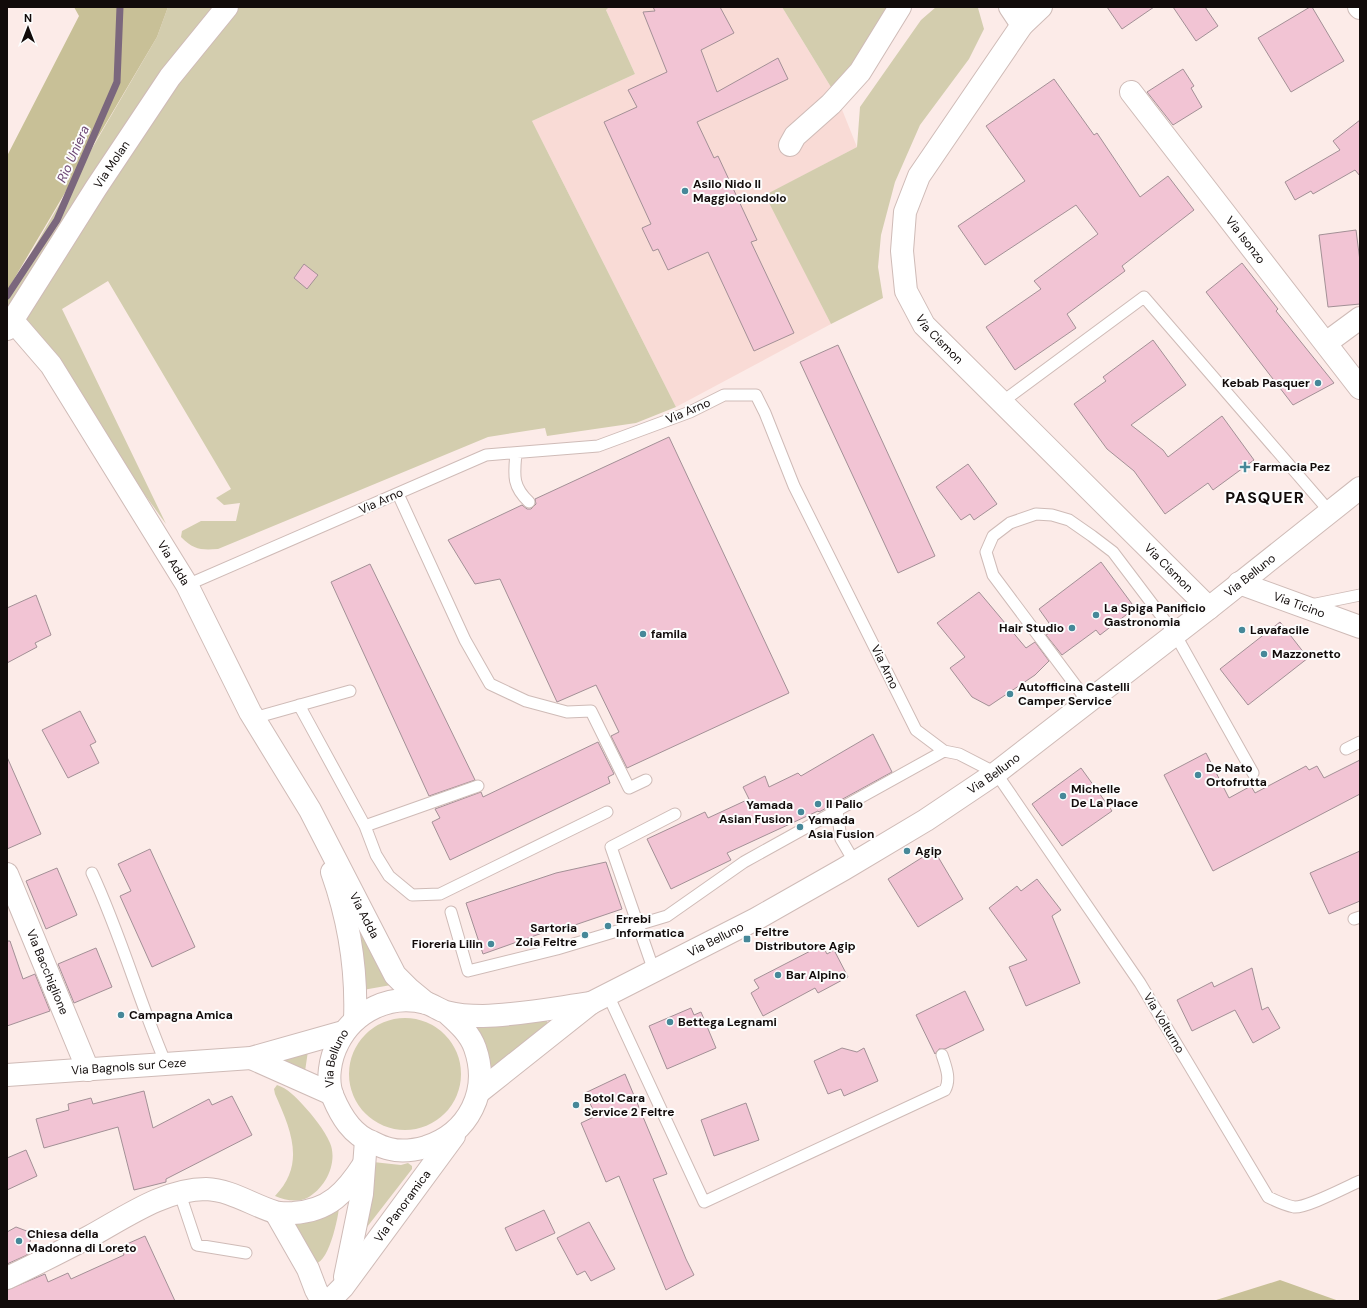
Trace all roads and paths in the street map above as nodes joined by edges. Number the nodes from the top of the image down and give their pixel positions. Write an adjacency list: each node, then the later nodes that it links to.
1 (227, 7): 9 (street, Via Molan)
2 (900, 7): 7 (street)
3 (1010, 7): 5 (street)
4 (1041, 7): 5 (street, Via Cismon)
5 (1022, 25): 12 (street, Via Cismon)
6 (1131, 92): 10 (street, Via Isonzo)
7 (790, 145)
8 (1360, 318): 10 (street)
9 (10, 325): 19 (street, Via Adda)
10 (1326, 343): 11 (street, Via Isonzo)
11 (1360, 388)
12 (1002, 402): 17 (lane); 22 (street, Via Cismon)
13 (516, 453): 15 (lane, Via Arno); 16 (lane); 31 (lane, Via Arno)
14 (1360, 488): 17 (street, Via Belluno)
15 (398, 494): 19 (lane, Via Arno); 34 (lane)
16 (529, 502)
17 (1330, 512): 18 (street, Via Belluno)
18 (1239, 583): 21 (street, Via Ticino); 22 (street, Via Belluno)
19 (188, 585): 28 (street, Via Adda)
20 (1360, 595): 21 (lane)
21 (1304, 606): 23 (street, Via Ticino)
22 (1209, 608): 24 (street, Via Belluno)
23 (1360, 627)
24 (1175, 634): 26 (street, Via Belluno); 26 (lane); 33 (lane)
25 (350, 691): 27 (lane)
26 (1088, 702): 32 (street, Via Belluno)
27 (299, 706): 28 (lane); 40 (lane)
28 (254, 718): 39 (street, Via Adda)
29 (1360, 742): 30 (lane)
30 (1346, 749)
31 (944, 752): 32 (lane, Via Arno); 36 (lane)
32 (996, 773): 41 (street, Via Belluno); 61 (lane, Via Volturno)
33 (1253, 773)
34 (646, 780)
35 (478, 786): 40 (lane)
36 (837, 810): 41 (lane); 45 (lane)
37 (607, 812): 40 (lane)
38 (675, 814): 45 (lane)
39 (314, 818): 48 (street, Via Adda); 50 (street, Via Adda)
40 (365, 826)
41 (856, 863): 46 (street, Via Belluno)
42 (92, 873): 53 (lane)
43 (7, 874): 54 (street, Via Bacchiglione)
44 (451, 912): 45 (lane)
45 (638, 924): 46 (lane)
46 (654, 971): 47 (street, Via Belluno)
47 (600, 999): 49 (street, Via Belluno); 51 (lane); 56 (street, Via Belluno)
48 (426, 1003): 49 (street, Via Belluno); 50 (street, Via Belluno)
49 (446, 1012): 56 (street, Via Belluno)
50 (349, 1026): 52 (street, Via Bagnols sur Ceze); 57 (street, Via Belluno)
51 (942, 1055)
52 (250, 1058): 53 (street, Via Bagnols sur Ceze); 57 (street, Via Bagnols sur Ceze)
53 (166, 1064): 54 (street, Via Bagnols sur Ceze)
54 (88, 1070): 55 (street, Via Bagnols sur Ceze)
55 (7, 1075)
56 (479, 1092): 58 (street, Via Belluno)
57 (332, 1094): 59 (street, Via Belluno)
58 (462, 1125): 59 (street, Via Belluno); 66 (street, Via Panoramica)
59 (366, 1140): 60 (street, Via Panoramica)
60 (364, 1164): 63 (street); 66 (street, Via Panoramica)
61 (1360, 1181)
62 (180, 1194): 63 (street); 64 (lane); 65 (street)
63 (276, 1213): 67 (street)
64 (246, 1253)
65 (7, 1278)
66 (336, 1294)
67 (322, 1301)

